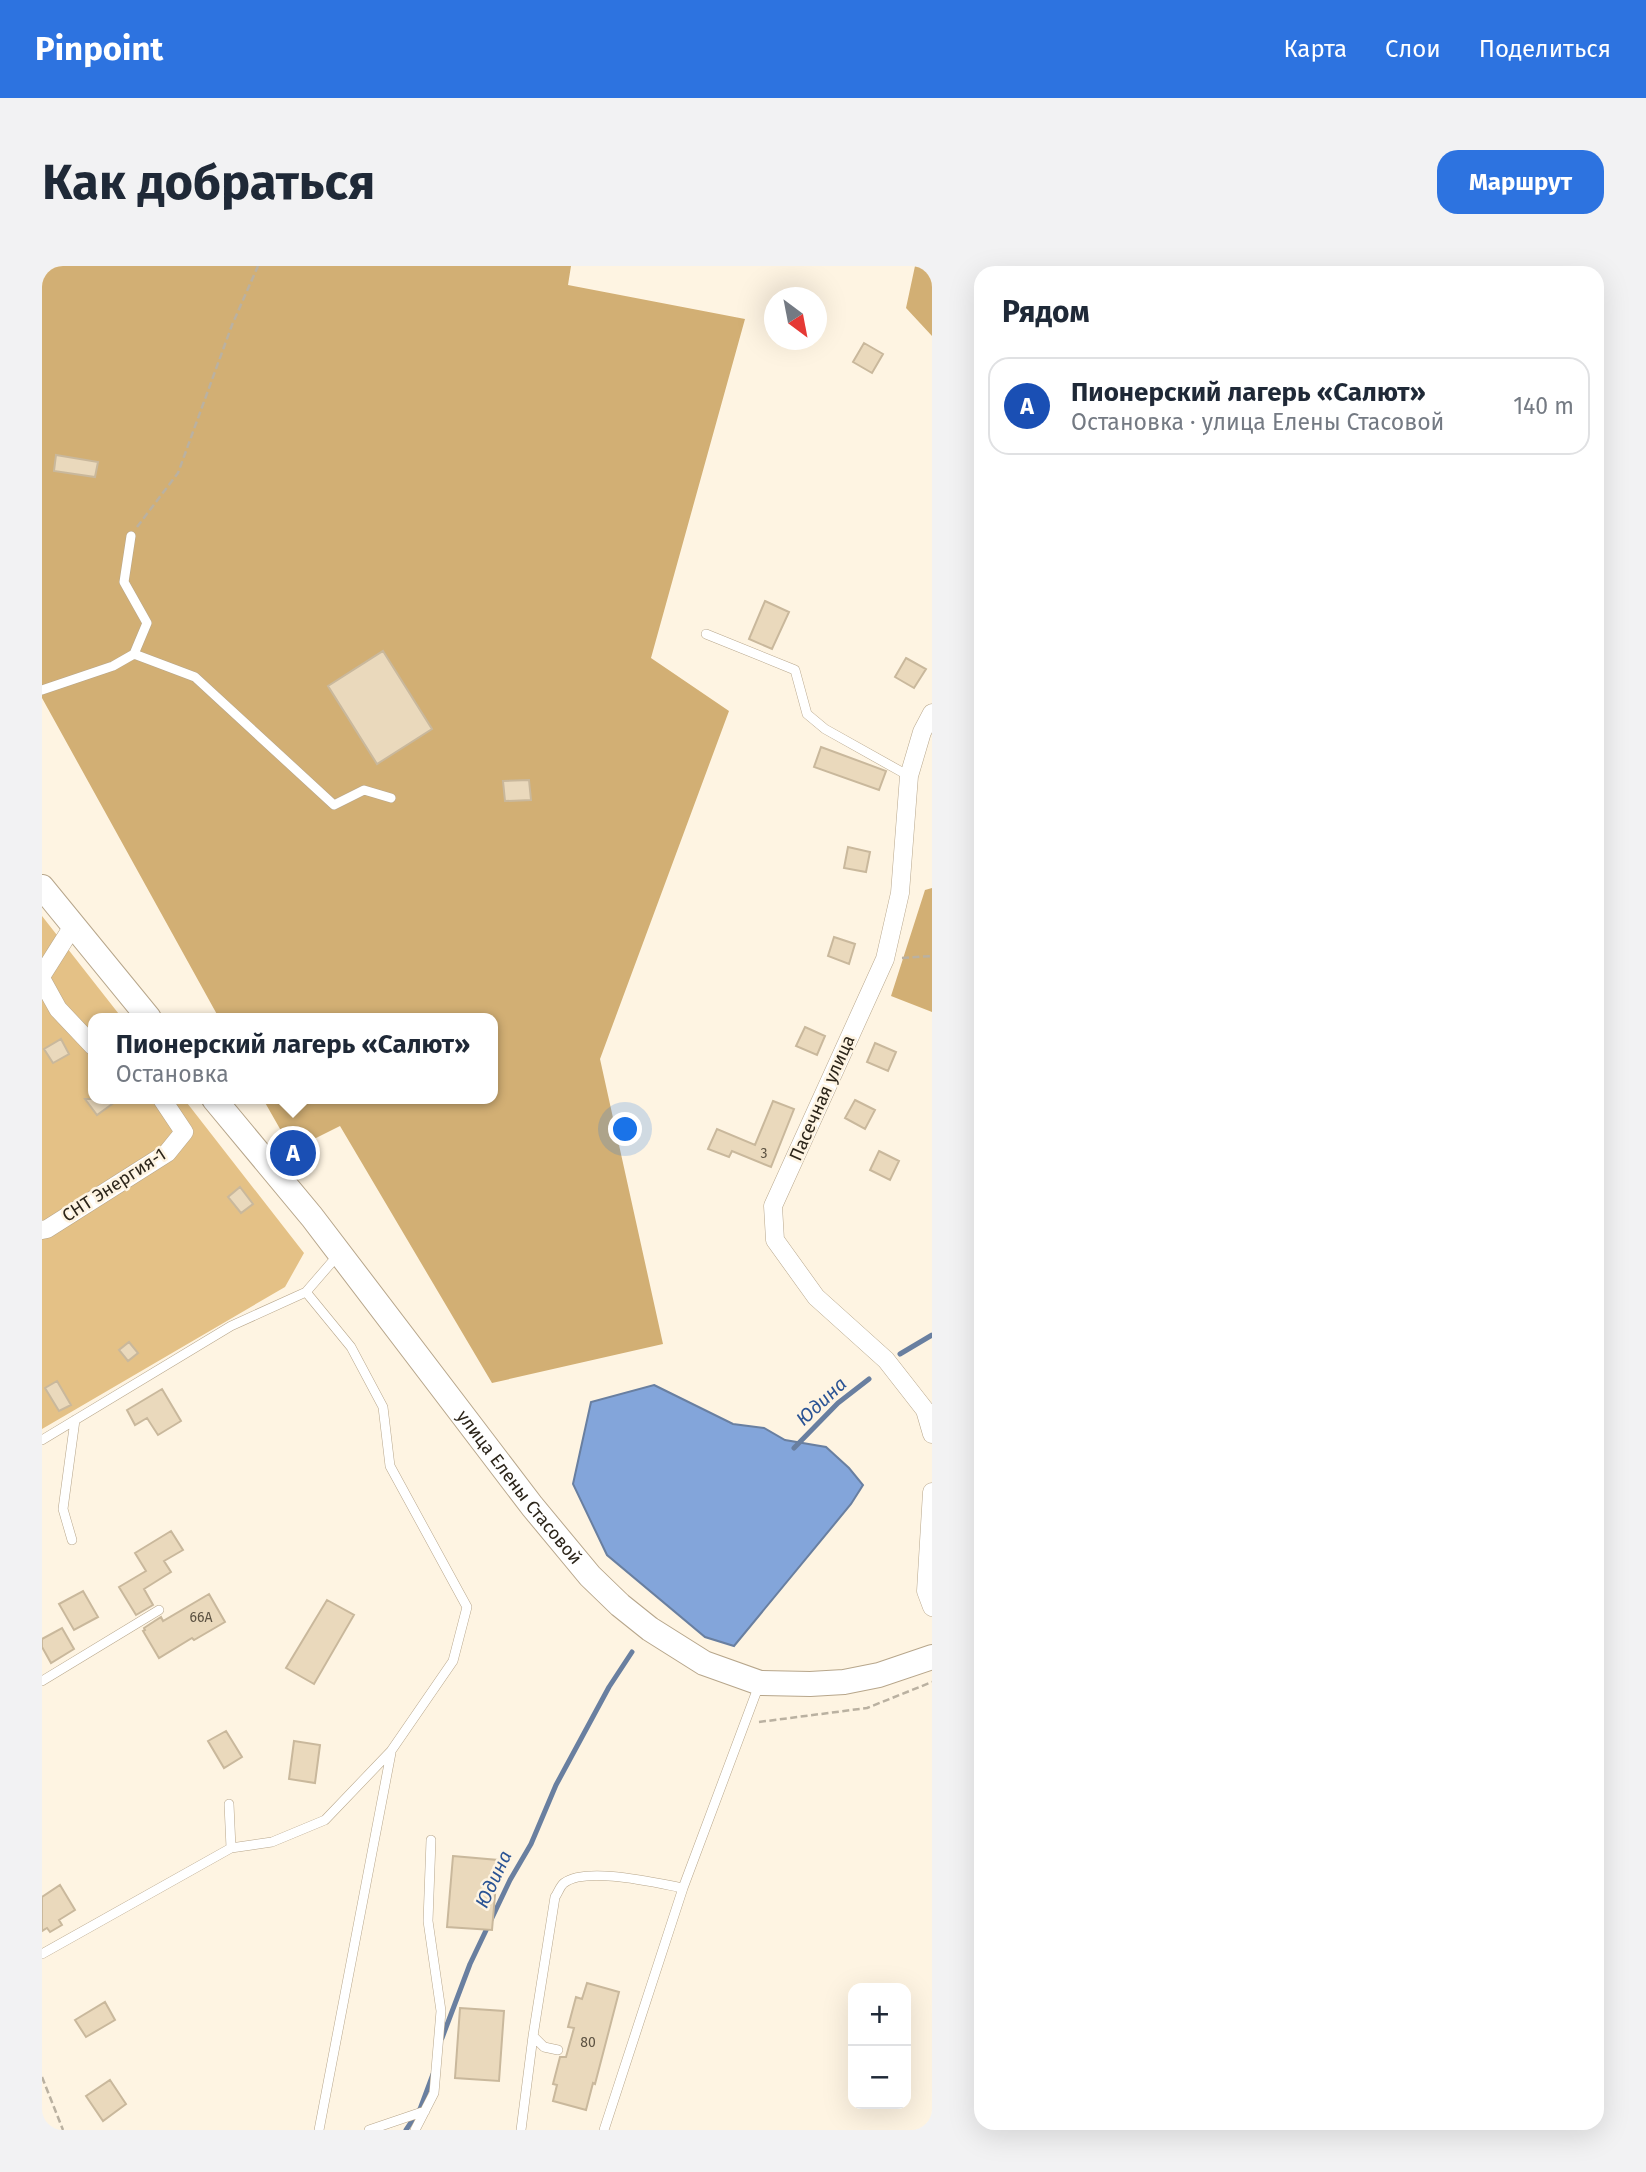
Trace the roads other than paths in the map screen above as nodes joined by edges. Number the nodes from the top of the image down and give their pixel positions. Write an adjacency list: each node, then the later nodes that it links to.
1 (131, 536): 3 (lane)
2 (706, 634): 6 (lane)
3 (134, 654): 4 (lane); 7 (lane)
4 (42, 690)
5 (932, 713): 6 (street, Пасечная улица)
6 (909, 776): 19 (street, Пасечная улица)
7 (391, 798)
8 (42, 887): 9 (main road)
9 (73, 926): 10 (street); 11 (main road)
10 (42, 978): 12 (street)
11 (145, 1013)
12 (88, 1041)
13 (165, 1104): 15 (street, СНТ Энергия-1)
14 (218, 1104): 16 (main road, улица Елены Стасовой)
15 (42, 1230)
16 (339, 1254): 17 (lane); 27 (main road, улица Елены Стасовой)
17 (306, 1292): 18 (lane); 28 (lane)
18 (75, 1420): 20 (lane); 22 (lane)
19 (932, 1434)
20 (42, 1440)
21 (932, 1492): 23 (street)
22 (72, 1541)
23 (932, 1607)
24 (159, 1610): 26 (lane)
25 (932, 1657): 27 (main road, улица Елены Стасовой)
26 (42, 1681)
27 (760, 1683): 32 (lane)
28 (391, 1751): 31 (lane); 37 (lane)
29 (229, 1804): 31 (lane)
30 (431, 1839): 36 (lane)
31 (231, 1847): 33 (lane)
32 (683, 1888): 34 (lane); 41 (lane)
33 (42, 1954)
34 (533, 2036): 35 (lane); 40 (lane)
35 (558, 2050)
36 (425, 2111): 38 (lane); 39 (lane)
37 (319, 2130)
38 (369, 2130)
39 (415, 2130)
40 (522, 2130)
41 (604, 2130)

